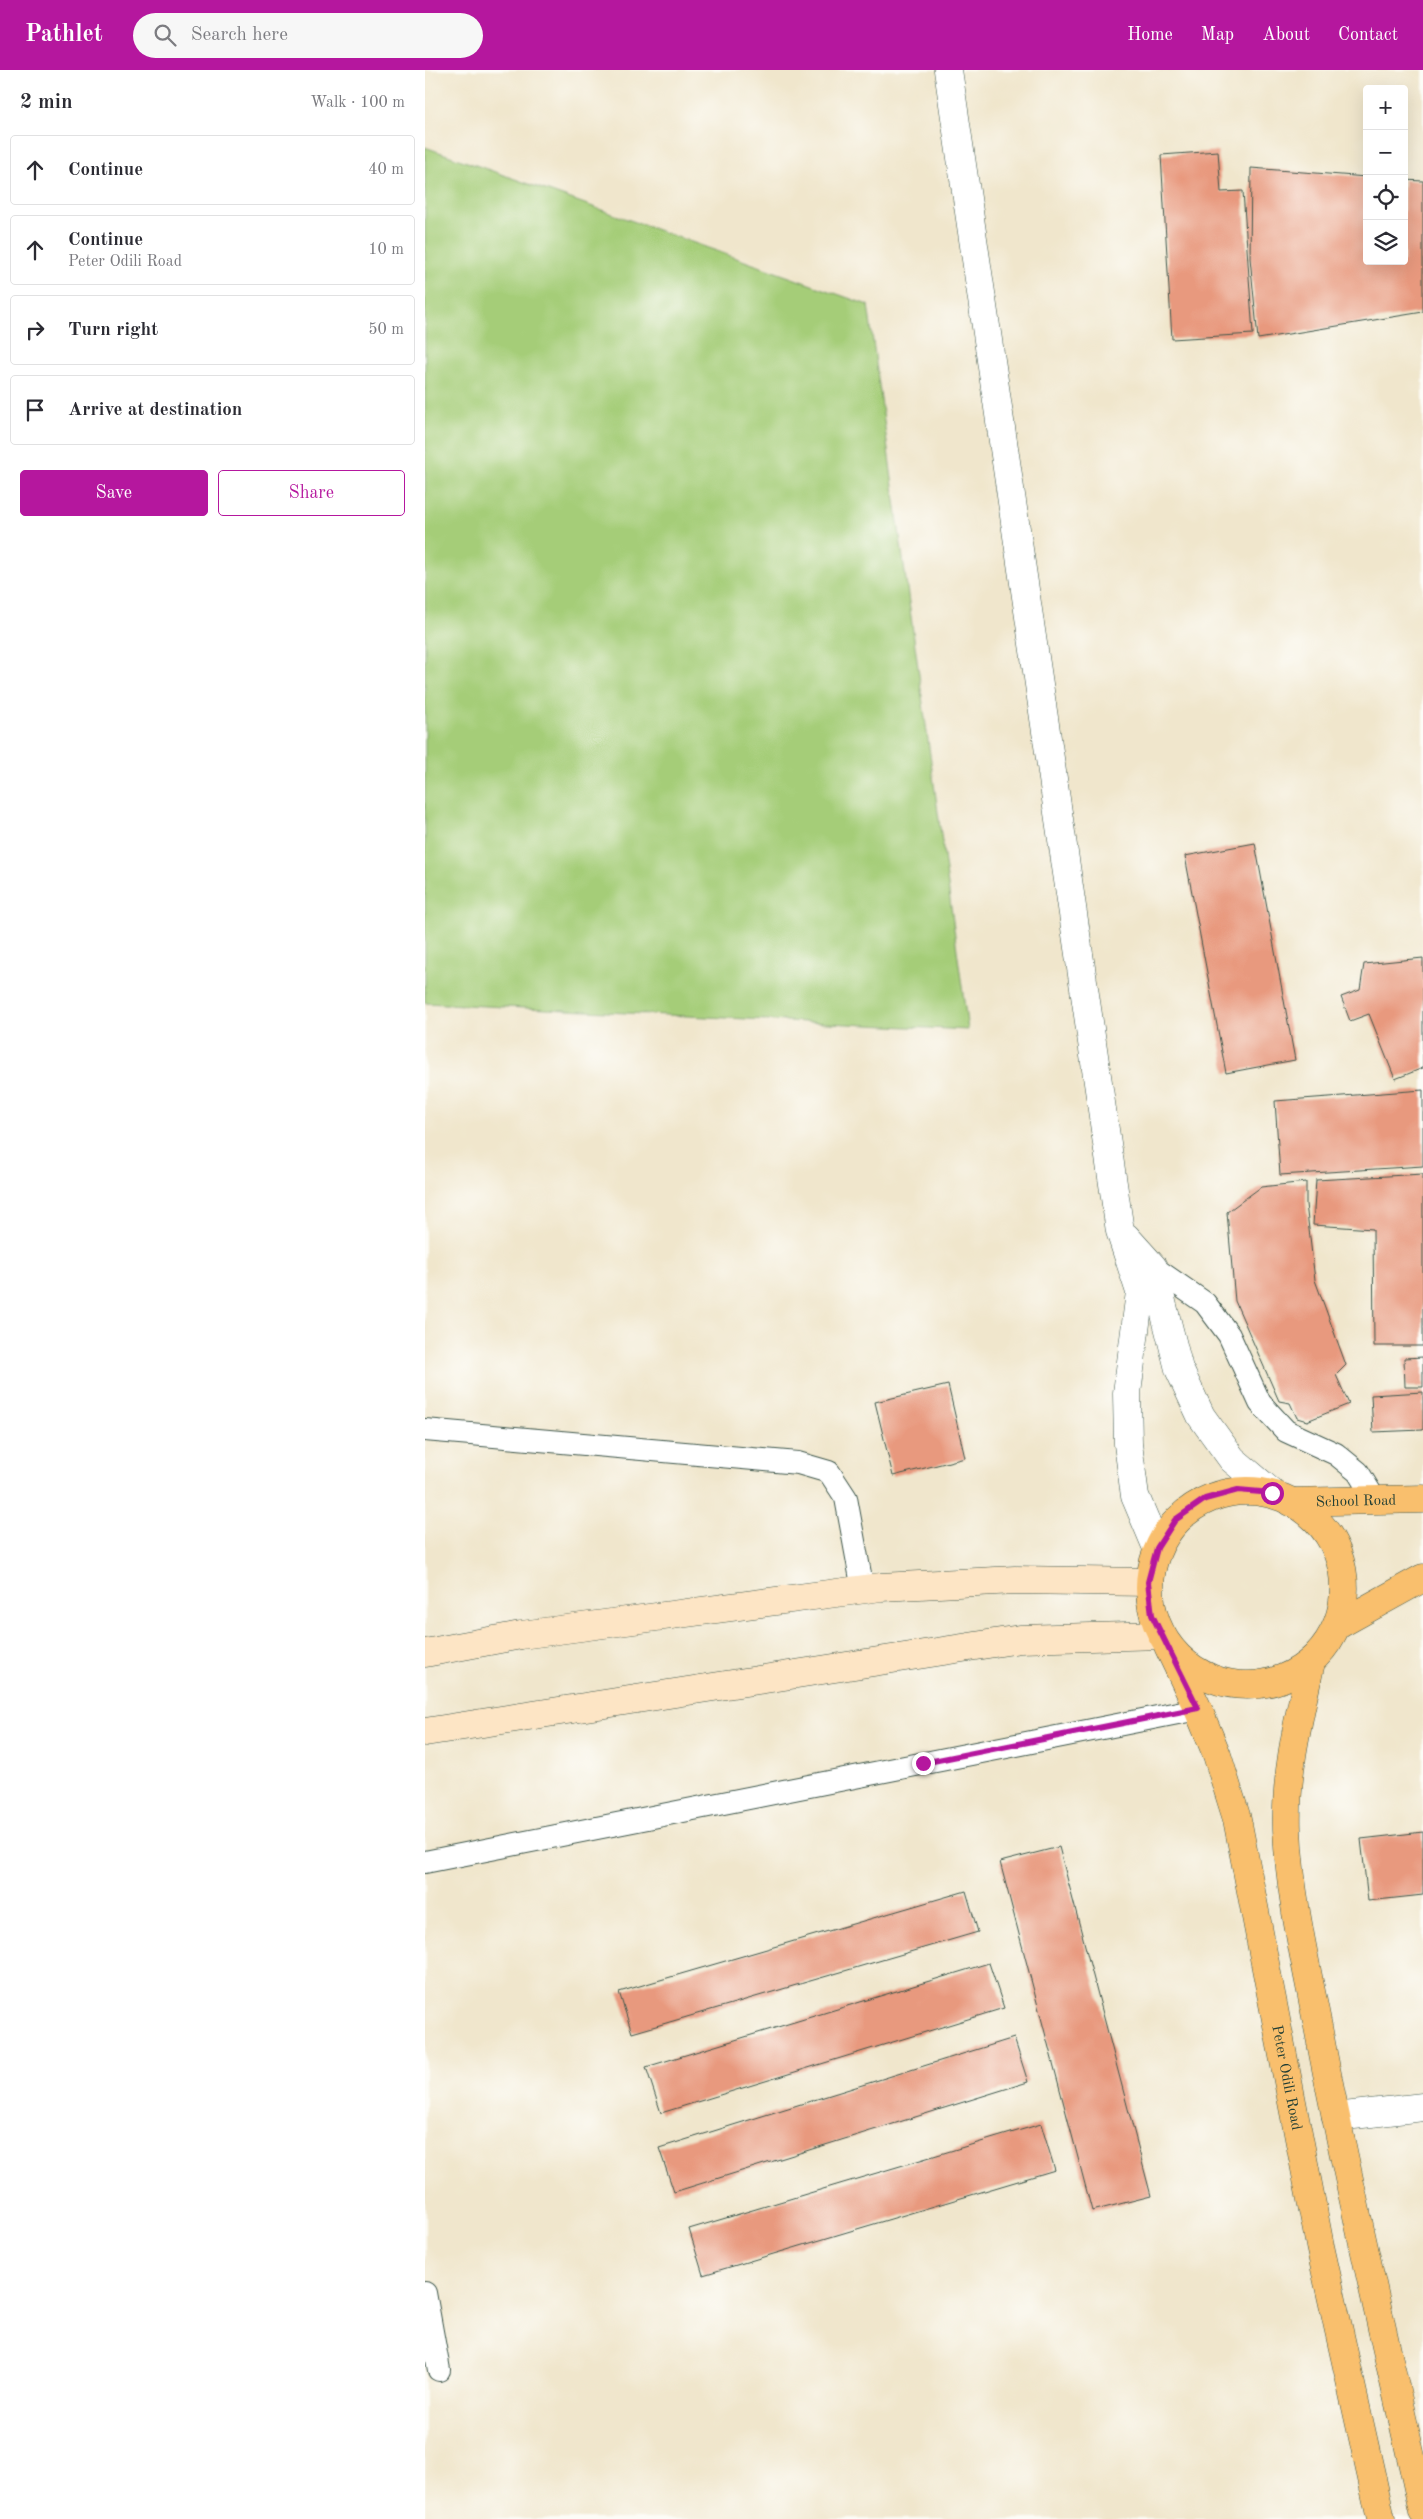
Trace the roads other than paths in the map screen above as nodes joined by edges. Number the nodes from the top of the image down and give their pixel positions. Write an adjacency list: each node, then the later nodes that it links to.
1 (949, 70): 2 (street)
2 (1120, 1230): 3 (street); 8 (street)
3 (1153, 1267): 5 (street); 7 (lane)
4 (425, 1430): 11 (lane)
5 (1281, 1497): 7 (main road, School Road); 8 (main road, School Road); 12 (main road)
6 (1423, 1499): 7 (main road, School Road)
7 (1375, 1500)
8 (1157, 1548): 10 (main road, School Road)
9 (1423, 1578): 12 (main road)
10 (1148, 1582): 11 (main road); 13 (main road, Peter Odili Road)
11 (863, 1590): 14 (main road)
12 (1338, 1625): 15 (main road)
13 (1165, 1640): 15 (main road); 16 (main road, Peter Odili Road); 17 (main road)
14 (425, 1653)
15 (1311, 1662): 20 (main road)
16 (1198, 1708): 18 (lane); 24 (main road, Peter Odili Road)
17 (425, 1732)
18 (425, 1862)
19 (1423, 2107): 20 (street)
20 (1336, 2117): 23 (main road)
21 (425, 2293): 22 (lane)
22 (439, 2370)
23 (1423, 2511)
24 (1381, 2519)

